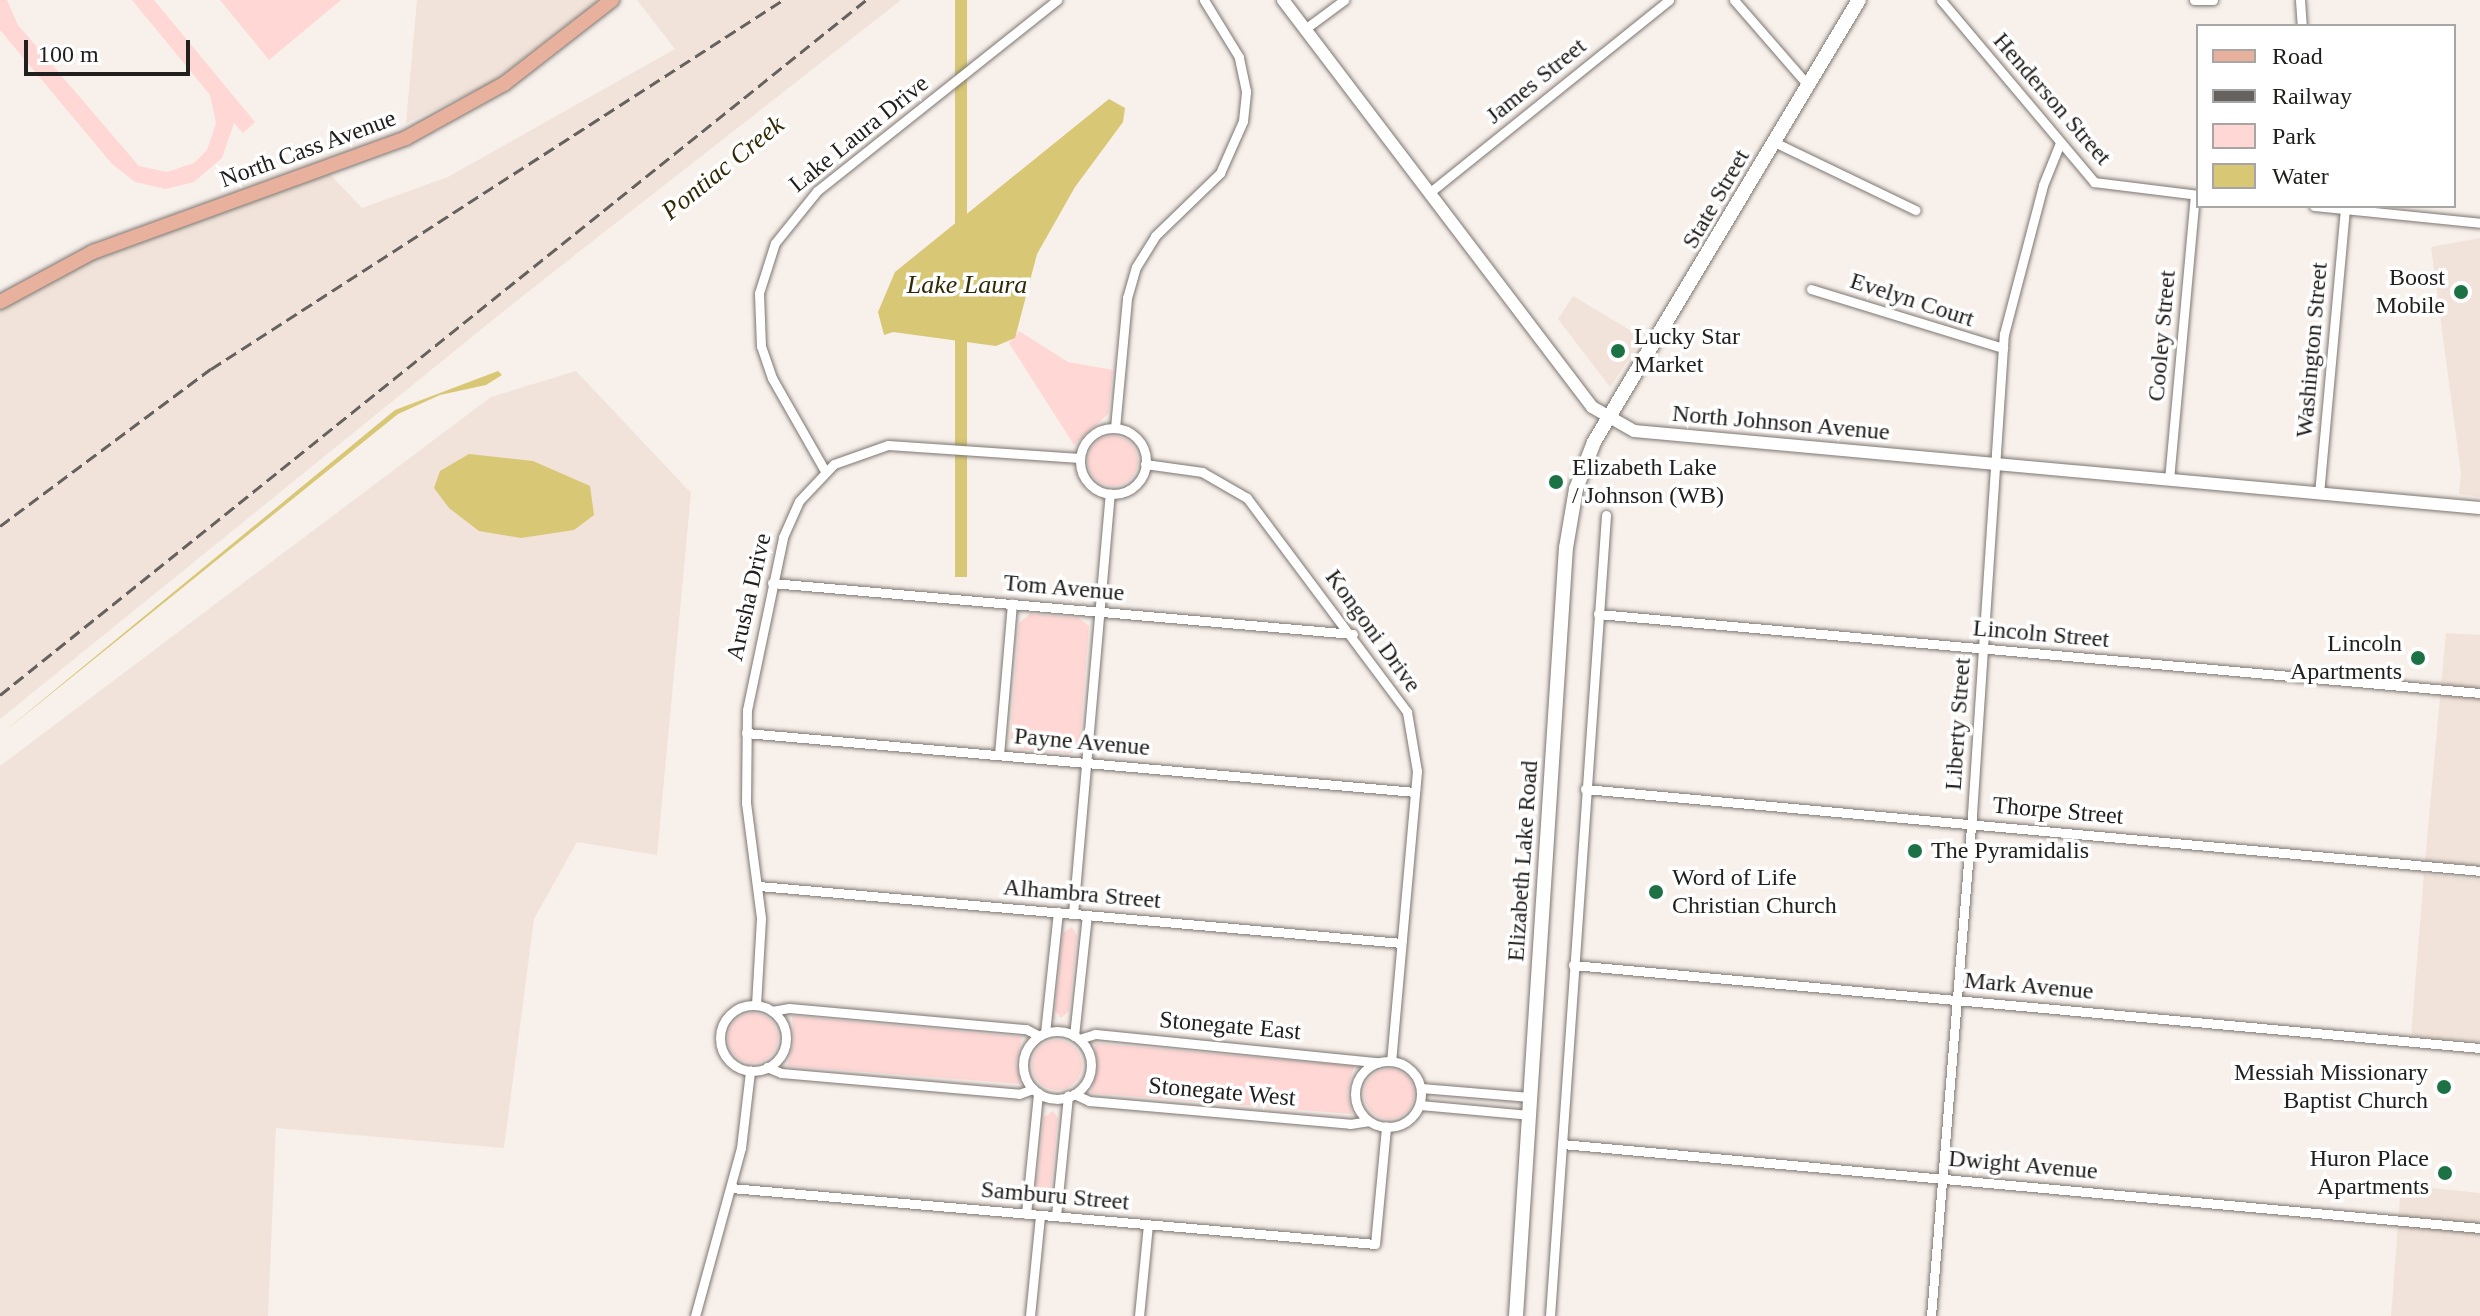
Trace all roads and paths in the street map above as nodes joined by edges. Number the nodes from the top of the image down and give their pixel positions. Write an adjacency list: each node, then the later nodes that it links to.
1 (612, 0): 26 (main road, North Cass Avenue)
2 (1057, 0): 33 (street, Lake Laura Drive)
3 (1204, 0): 29 (street)
4 (1283, 0): 14 (street, North Johnson Avenue)
5 (1344, 0): 14 (street)
6 (1669, 0): 18 (street, James Street)
7 (1734, 0): 15 (street)
8 (1859, 0): 15 (main road, State Street)
9 (1941, 0): 17 (street, Henderson Street)
10 (2194, 0): 11 (street)
11 (2213, 0)
12 (2300, 0): 13 (street)
13 (2302, 24)
14 (1305, 29): 18 (street, North Johnson Avenue)
15 (1808, 85): 16 (main road, State Street)
16 (1774, 142): 23 (street); 28 (main road, State Street)
17 (2060, 143): 19 (street, Henderson Street); 27 (street, Liberty Street)
18 (1429, 193): 28 (street, North Johnson Avenue)
19 (2196, 195)
20 (2196, 205): 34 (street, Cooley Street)
21 (2337, 208): 22 (street)
22 (2345, 209): 24 (street); 36 (street, Washington Street)
23 (1915, 210)
24 (2480, 223)
25 (1811, 289): 27 (street, Evelyn Court)
26 (0, 302)
27 (2003, 348): 32 (street, Liberty Street)
28 (1608, 418): 32 (street, North Johnson Avenue); 72 (main road, Elizabeth Lake Road)
29 (1115, 428): 30 (street); 31 (street)
30 (1080, 458): 33 (street, Arusha Drive); 35 (street)
31 (1145, 464): 35 (street); 43 (street, Kongoni Drive)
32 (1995, 464): 34 (street, North Johnson Avenue); 44 (street, Liberty Street)
33 (825, 471): 39 (street, Arusha Drive)
34 (2169, 480): 36 (street, North Johnson Avenue)
35 (1110, 494): 41 (street)
36 (2319, 494): 37 (street, North Johnson Avenue)
37 (2480, 508)
38 (1606, 515): 42 (street)
39 (772, 583): 40 (street, Tom Avenue); 46 (street, Arusha Drive)
40 (1012, 604): 41 (street, Tom Avenue); 47 (street)
41 (1099, 611): 43 (street, Tom Avenue); 48 (street)
42 (1598, 614): 44 (street, Lincoln Street); 49 (street)
43 (1353, 634): 50 (street, Kongoni Drive)
44 (1983, 649): 45 (street, Lincoln Street); 51 (street, Liberty Street)
45 (2480, 693)
46 (746, 733): 47 (street, Payne Avenue); 53 (street, Arusha Drive)
47 (999, 755): 48 (street, Payne Avenue)
48 (1086, 763): 50 (street, Payne Avenue); 55 (street)
49 (1585, 789): 51 (street, Thorpe Street); 58 (street)
50 (1415, 792): 57 (street, Kongoni Drive)
51 (1970, 823): 52 (street, Thorpe Street); 59 (street, Liberty Street)
52 (2480, 871)
53 (759, 886): 54 (street, Alhambra Street); 60 (street, Arusha Drive)
54 (1058, 912): 55 (street, Alhambra Street); 62 (street)
55 (1073, 914): 56 (street, Alhambra Street)
56 (1087, 915): 57 (street, Alhambra Street); 63 (street)
57 (1401, 943): 65 (street, Kongoni Drive)
58 (1573, 965): 59 (street, Mark Avenue); 77 (street)
59 (1955, 999): 64 (street, Mark Avenue); 78 (street, Liberty Street)
60 (756, 1005): 61 (street); 68 (street)
61 (772, 1011): 62 (street); 67 (street)
62 (1042, 1034): 63 (street); 70 (street)
63 (1076, 1038): 66 (street, Stonegate East); 71 (street)
64 (2480, 1048)
65 (1391, 1061): 66 (street); 69 (street)
66 (1378, 1062): 75 (street)
67 (767, 1067): 68 (street); 70 (street)
68 (750, 1071): 79 (street)
69 (1421, 1088): 72 (street); 73 (street)
70 (1036, 1091): 71 (street); 80 (street)
71 (1071, 1095): 75 (street, Stonegate West); 82 (street)
72 (1530, 1097): 74 (main road, Elizabeth Lake Road)
73 (1420, 1105): 74 (street); 76 (street)
74 (1529, 1115): 88 (main road, Elizabeth Lake Road)
75 (1368, 1121): 76 (street)
76 (1386, 1127): 83 (street, Samburu Street)
77 (1562, 1144): 78 (street, Dwight Avenue); 89 (street)
78 (1941, 1178): 84 (street, Dwight Avenue); 90 (street, Liberty Street)
79 (731, 1188): 80 (street, Samburu Street); 85 (street)
80 (1026, 1214): 81 (street, Samburu Street)
81 (1040, 1215): 82 (street, Samburu Street); 86 (street)
82 (1056, 1216): 83 (street, Samburu Street)
83 (1148, 1225): 87 (street)
84 (2480, 1228)
85 (695, 1316)
86 (1030, 1316)
87 (1139, 1316)
88 (1516, 1316)
89 (1550, 1316)
90 (1931, 1316)

